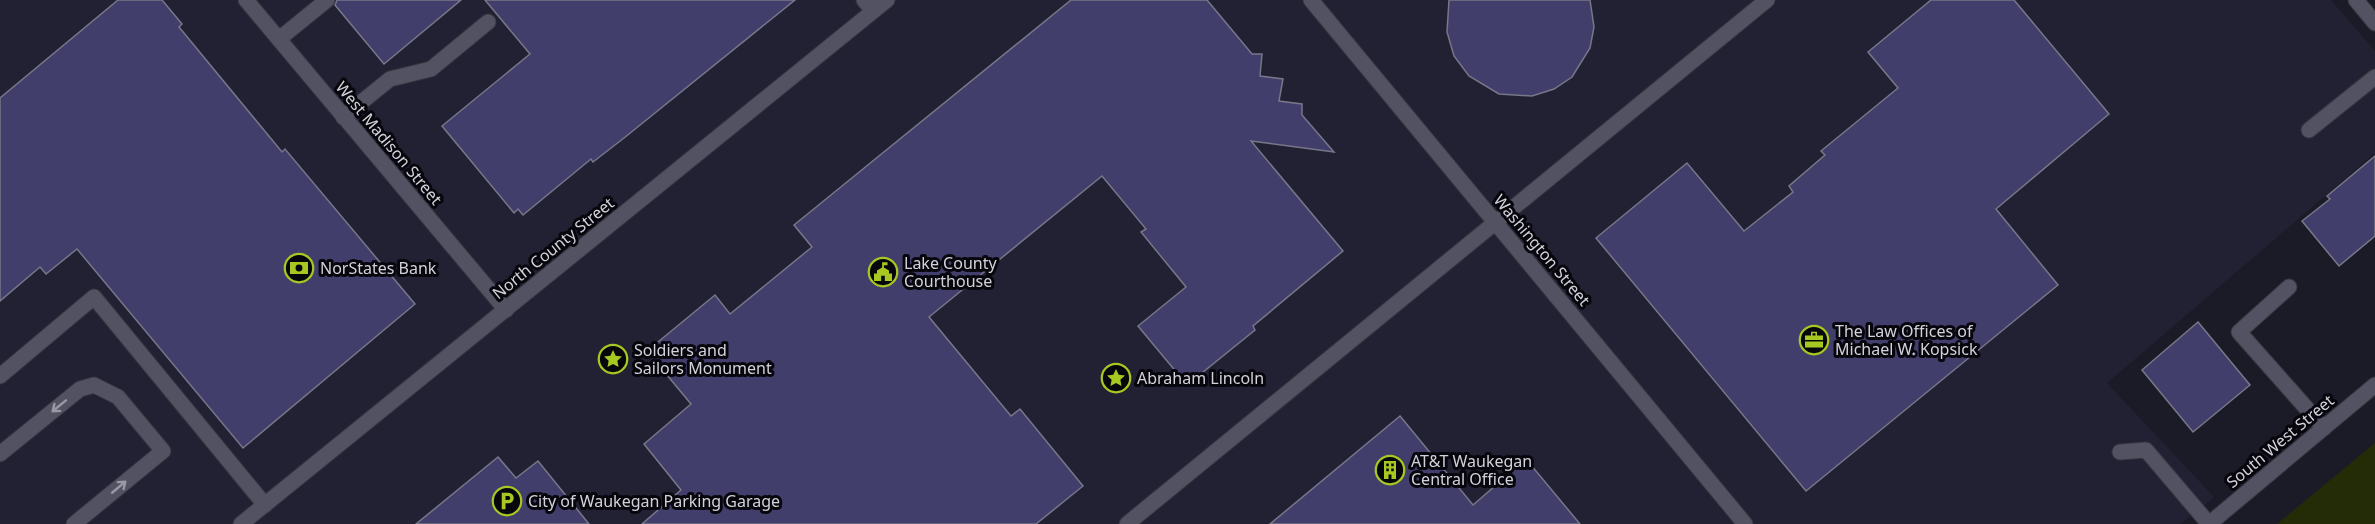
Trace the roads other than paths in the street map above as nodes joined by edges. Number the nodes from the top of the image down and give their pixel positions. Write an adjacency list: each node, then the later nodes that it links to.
1 (246, 0): 10 (street, West Madison Street)
2 (327, 0): 10 (street)
3 (887, 0): 7 (street, North County Street)
4 (1311, 0): 14 (street, Washington Street)
5 (1767, 0): 14 (street)
6 (2356, 0): 9 (street)
7 (869, 6): 16 (street, North County Street)
8 (488, 22): 12 (street)
9 (2375, 23)
10 (279, 39): 12 (street, West Madison Street)
11 (2375, 77): 13 (street)
12 (344, 117): 16 (street, West Madison Street)
13 (2309, 130)
14 (1496, 222): 25 (street); 26 (street, Washington Street)
15 (2289, 287): 19 (street)
16 (506, 310): 22 (street, North County Street)
17 (0, 376): 22 (street)
18 (2375, 385): 19 (street, South West Street)
19 (2324, 428): 27 (street, South West Street)
20 (2120, 452): 27 (street)
21 (0, 454): 23 (street, one-way to 21)
22 (265, 505): 24 (street, North County Street)
23 (74, 524)
24 (242, 524)
25 (1127, 524)
26 (1745, 524)
27 (2209, 524)

